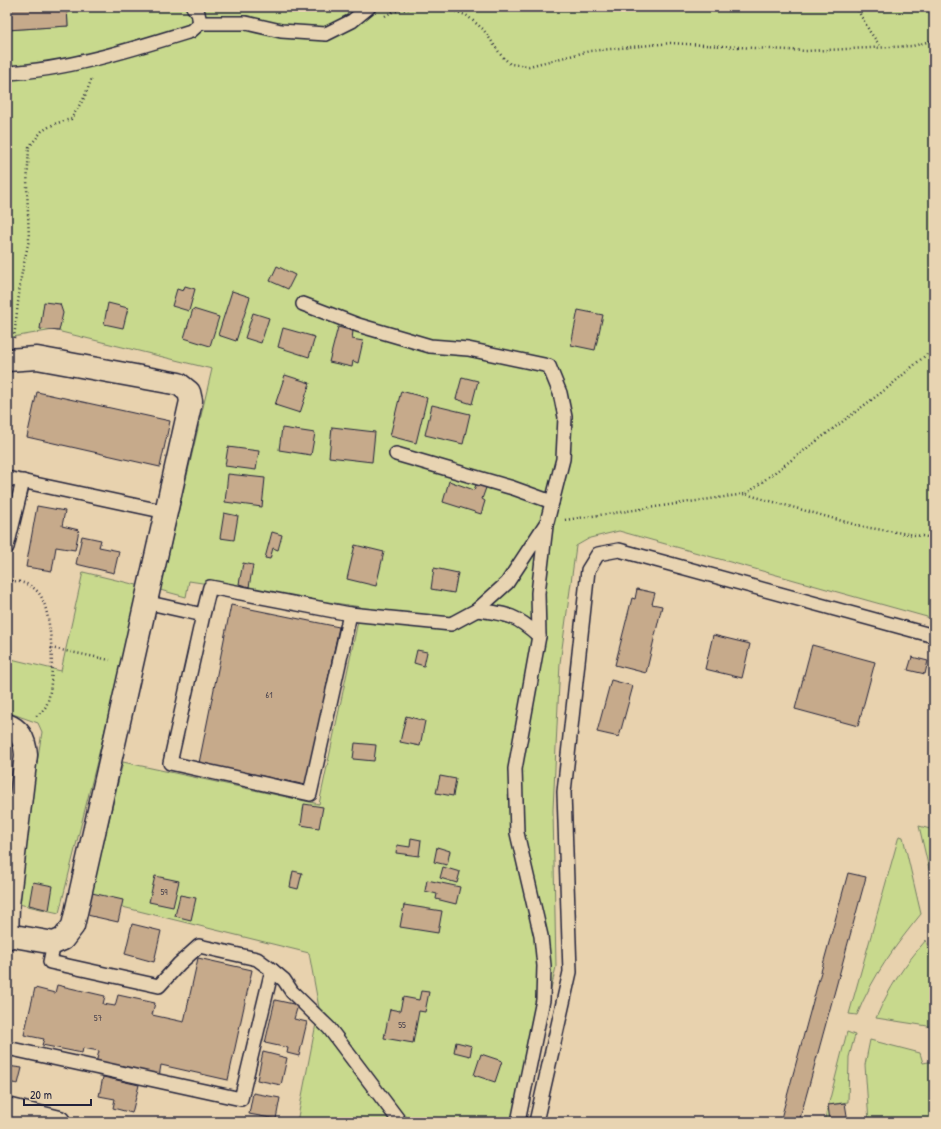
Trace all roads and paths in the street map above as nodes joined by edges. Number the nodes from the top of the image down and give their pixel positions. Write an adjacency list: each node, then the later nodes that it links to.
1 (193, 7): 5 (lane)
2 (369, 7): 5 (lane)
3 (856, 7): 7 (path)
4 (379, 19): 7 (path)
5 (200, 23): 8 (lane)
6 (934, 40): 7 (path)
7 (882, 47)
8 (111, 54): 9 (lane); 12 (path)
9 (7, 73)
10 (303, 304): 17 (lane)
11 (934, 348): 16 (path)
12 (9, 359): 18 (street)
13 (396, 454): 17 (lane)
14 (7, 478): 15 (lane)
15 (23, 481): 18 (lane); 21 (lane)
16 (745, 494): 19 (path); 20 (path)
17 (552, 502): 19 (lane)
18 (166, 512): 23 (street)
19 (547, 522): 24 (lane); 27 (lane)
20 (934, 538)
21 (7, 547)
22 (7, 580): 29 (path)
23 (145, 602): 26 (lane); 30 (street)
24 (477, 610): 25 (lane); 27 (lane)
25 (350, 614): 26 (lane); 26 (lane)
26 (203, 615)
27 (539, 636): 39 (lane)
28 (934, 636): 40 (lane)
29 (51, 648): 30 (path); 31 (path)
30 (132, 664): 33 (street)
31 (13, 729): 32 (street)
32 (7, 937): 33 (street)
33 (54, 943): 34 (lane)
34 (272, 970): 35 (lane); 38 (lane)
35 (7, 1048)
36 (7, 1109): 37 (street)
37 (59, 1122)
38 (400, 1122)
39 (518, 1122)
40 (536, 1122)

